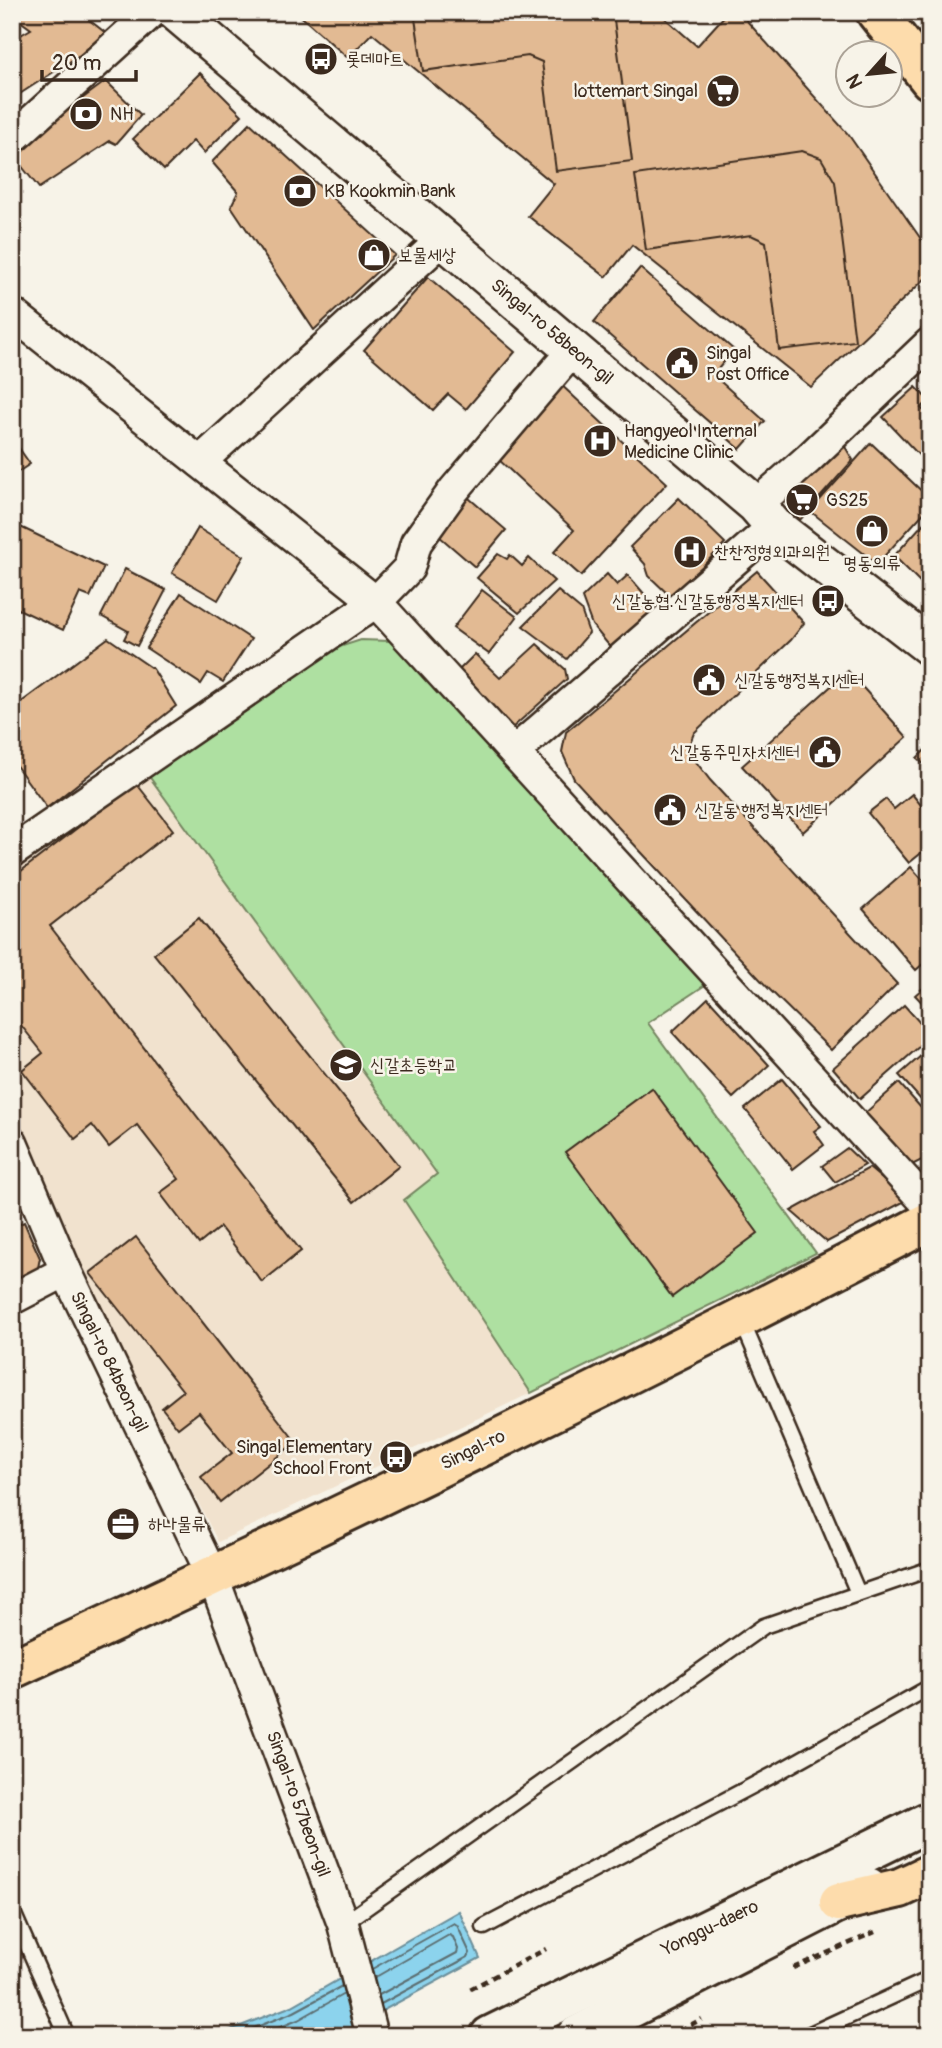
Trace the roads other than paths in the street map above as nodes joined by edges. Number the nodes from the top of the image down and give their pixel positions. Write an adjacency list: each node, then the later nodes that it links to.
1 (152, 12): 5 (street)
2 (176, 12): 6 (street, Singal-ro 58beon-gil)
3 (876, 12): 4 (main road)
4 (930, 80)
5 (12, 139)
6 (443, 239): 9 (street, Singal-ro 58beon-gil); 10 (street)
7 (12, 313): 10 (street)
8 (930, 343): 11 (street)
9 (573, 350): 11 (street, Singal-ro 58beon-gil); 12 (street)
10 (200, 462): 12 (street)
11 (765, 516): 13 (street, Singal-ro 58beon-gil); 14 (street)
12 (376, 602): 14 (street); 15 (street)
13 (930, 647)
14 (514, 752): 17 (street)
15 (12, 852)
16 (12, 1143): 19 (street, Singal-ro 84beon-gil)
17 (930, 1207)
18 (930, 1221): 21 (main road, Singal-ro)
19 (66, 1271): 20 (street); 23 (street, Singal-ro 84beon-gil)
20 (12, 1299)
21 (741, 1319): 23 (main road, Singal-ro); 24 (lane)
22 (930, 1569): 24 (lane)
23 (213, 1577): 25 (main road, Singal-ro); 33 (street, Singal-ro 57beon-gil)
24 (858, 1593): 33 (lane)
25 (12, 1670)
26 (930, 1687): 32 (lane)
27 (930, 1821): 37 (main road, Yonggu-daero)
28 (930, 1856): 30 (main road, Yonggu-daero)
29 (930, 1874): 30 (main road)
30 (839, 1902): 38 (main road, Yonggu-daero)
31 (12, 1910): 36 (lane)
32 (484, 1927)
33 (346, 1936): 35 (street, Singal-ro 57beon-gil)
34 (930, 1979): 39 (lane)
35 (370, 2032)
36 (67, 2036)
37 (490, 2036)
38 (576, 2036)
39 (806, 2036)

